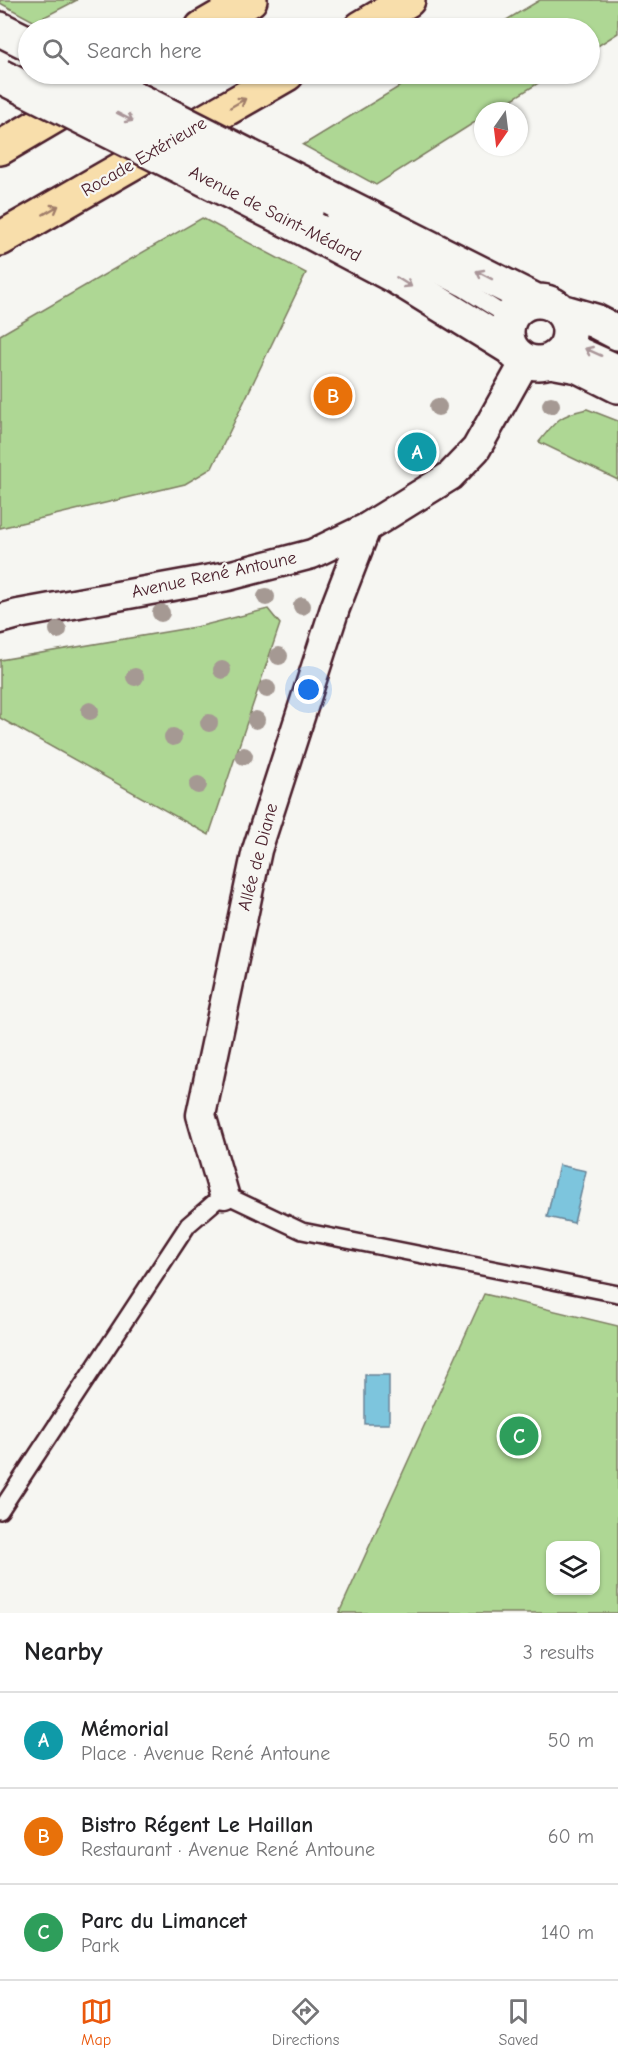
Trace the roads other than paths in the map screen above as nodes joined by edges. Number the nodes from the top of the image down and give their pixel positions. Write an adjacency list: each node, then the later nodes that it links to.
1 (250, 0): 3 (highway)
2 (408, 0): 4 (highway)
3 (219, 18)
4 (378, 18)
5 (0, 29): 6 (main road, Avenue de Saint-Médard)
6 (14, 64)
7 (55, 84): 13 (main road, Avenue de Saint-Médard, bridge)
8 (59, 84): 13 (lane, Avenue de Saint-Médard, one-way to 13, bridge)
9 (104, 84): 13 (main road, Avenue de Saint-Médard, bridge)
10 (109, 84): 12 (highway)
11 (270, 84): 14 (highway, Rocade Extérieure, one-way to 11)
12 (0, 148)
13 (316, 212): 16 (main road, Avenue de Saint-Médard, one-way to 13); 16 (main road, Avenue de Saint-Médard, one-way to 16)
14 (0, 239)
15 (618, 333): 16 (main road, Avenue de Saint-Médard)
16 (538, 334): 17 (lane, Avenue de Saint-Médard, one-way to 16); 18 (main road, Avenue de Saint-Médard); 19 (street, Avenue René Antoune)
17 (618, 363)
18 (618, 386)
19 (366, 528): 20 (street, Avenue René Antoune); 21 (street, Allée de Diane)
20 (0, 619)
21 (224, 1194): 22 (lane); 23 (lane)
22 (618, 1294)
23 (0, 1511)

